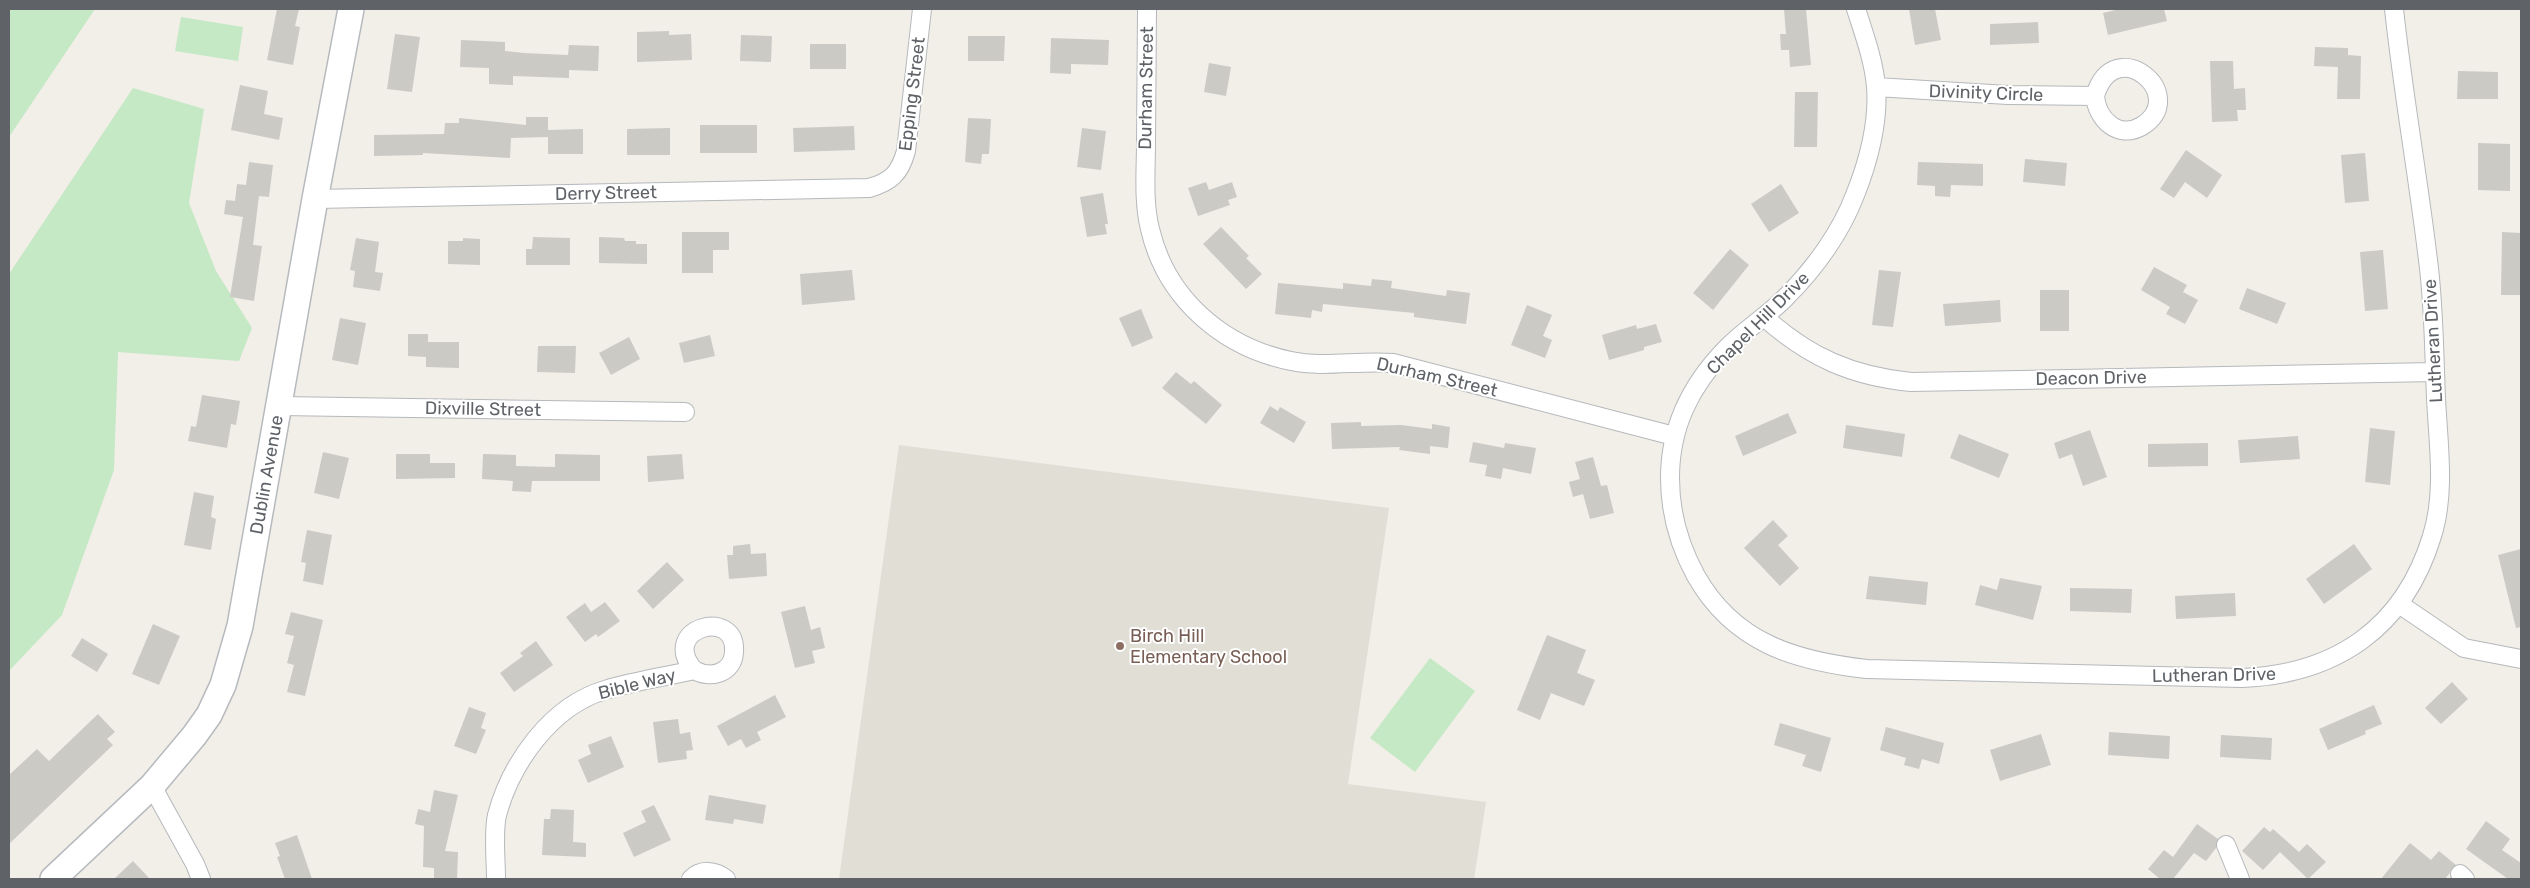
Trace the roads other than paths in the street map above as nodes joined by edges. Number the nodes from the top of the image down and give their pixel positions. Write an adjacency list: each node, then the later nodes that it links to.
1 (352, 9): 9 (street, Dublin Avenue)
2 (922, 9): 8 (street, Epping Street)
3 (1147, 9): 14 (street, Durham Street)
4 (1856, 9): 6 (street, Chapel Hill Drive)
5 (2394, 9): 11 (street, Lutheran Drive)
6 (1876, 87): 7 (street, Divinity Circle); 10 (street, Chapel Hill Drive)
7 (2095, 96)
8 (894, 177): 9 (street, Derry Street)
9 (315, 199): 12 (street, Dublin Avenue)
10 (1764, 316): 11 (street, Deacon Drive); 14 (street, Chapel Hill Drive)
11 (2435, 372): 15 (street, Lutheran Drive)
12 (280, 406): 13 (street, Dixville Street); 18 (street, Dublin Avenue)
13 (686, 412)
14 (1674, 436): 15 (street, Lutheran Drive)
15 (2399, 604): 16 (street)
16 (2521, 659)
17 (694, 670): 22 (street, Bible Way)
18 (152, 786): 20 (street, Dublin Avenue); 21 (street)
19 (2226, 845): 25 (street)
20 (53, 879)
21 (201, 879)
22 (496, 879)
23 (691, 879): 24 (street)
24 (726, 879)
25 (2240, 879)

